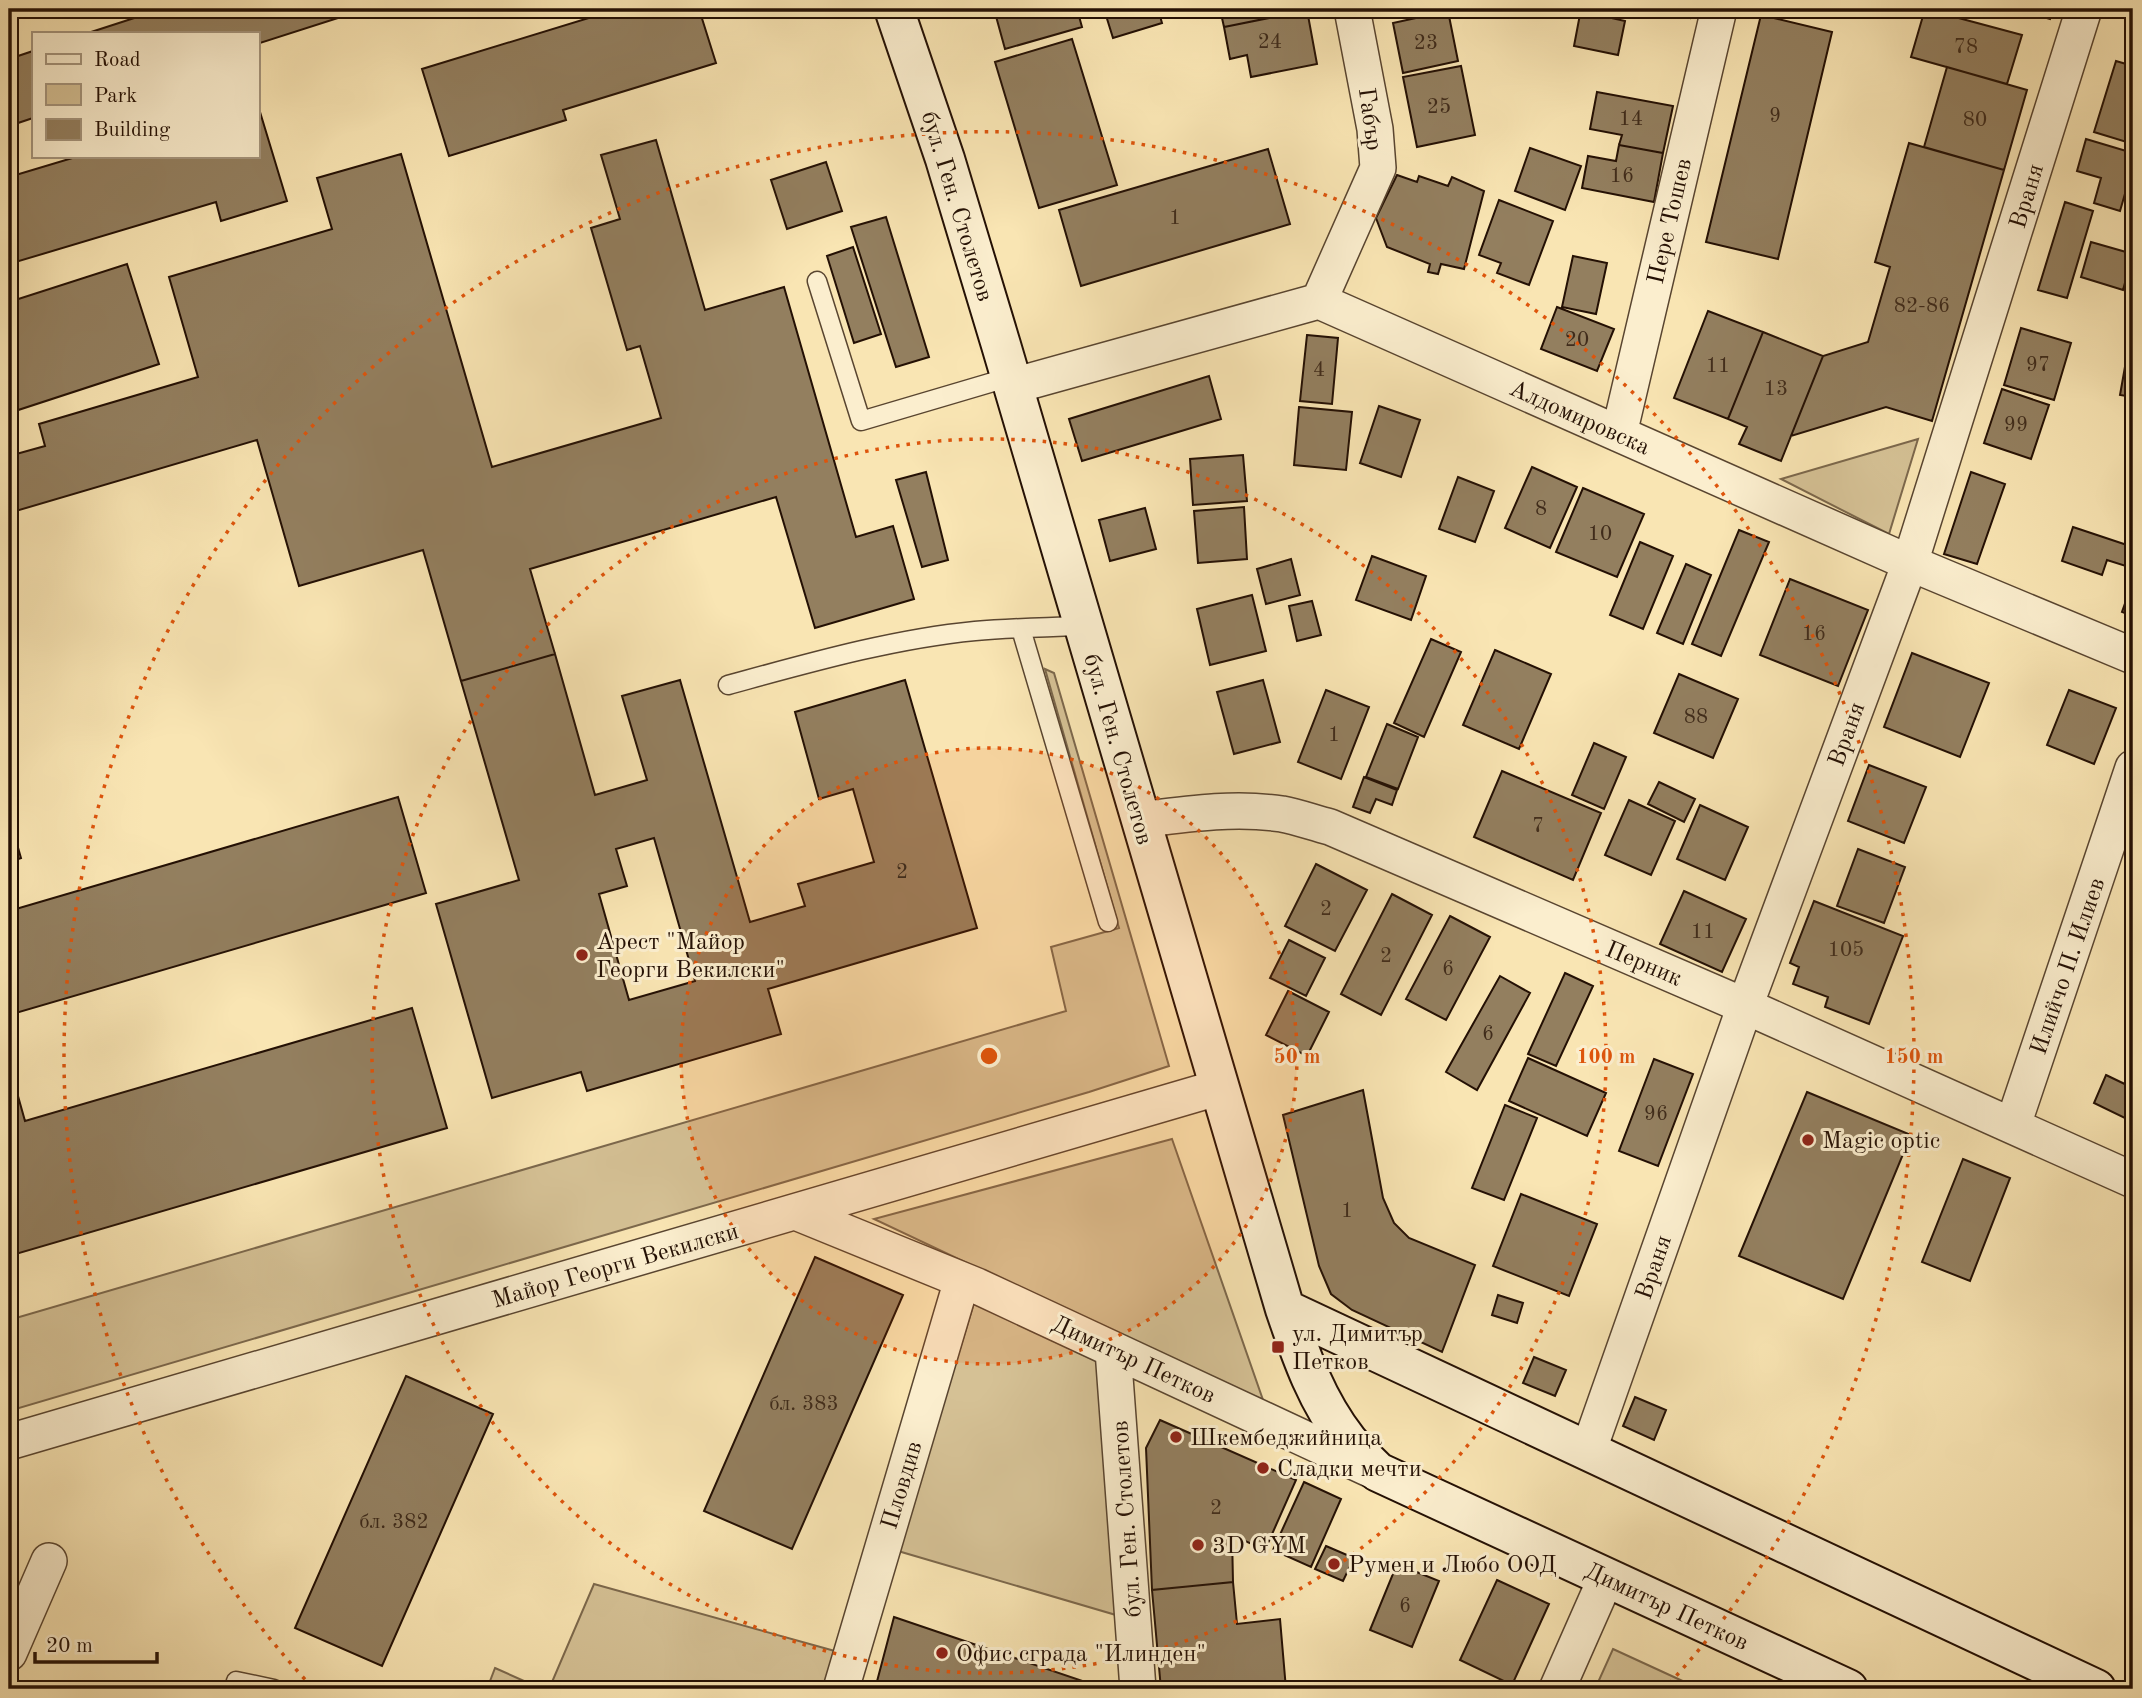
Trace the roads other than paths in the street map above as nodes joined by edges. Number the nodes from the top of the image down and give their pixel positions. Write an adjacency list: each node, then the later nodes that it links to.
1 (894, 9): 7 (street, бул. Ген. Столетов)
2 (1352, 9): 6 (street, Габър)
3 (1719, 9): 8 (street, Пере Тошев)
4 (2084, 9): 9 (street, Враня)
5 (817, 281): 7 (lane)
6 (1319, 302): 7 (street); 8 (street, Алдомировска)
7 (1012, 381): 10 (street, бул. Ген. Столетов)
8 (1619, 434): 9 (street, Алдомировска)
9 (1910, 564): 12 (street, Алдомировска); 17 (street, Враня)
10 (1083, 626): 11 (lane); 15 (street, бул. Ген. Столетов)
11 (1021, 629): 13 (lane); 16 (lane)
12 (2133, 656)
13 (728, 685)
14 (2133, 768): 19 (street, Илийчо П. Илиев)
15 (1140, 820): 17 (street, Перник); 18 (street, бул. Ген. Столетов)
16 (1108, 922)
17 (1745, 1006): 19 (street, Перник); 26 (street, Враня)
18 (1220, 1087): 21 (street, Майор Георги Векилски); 23 (street, бул. Ген. Столетов)
19 (2013, 1125): 20 (street, Перник)
20 (2133, 1180)
21 (798, 1213): 22 (street, Димитър Петков); 25 (street, Майор Георги Векилски)
22 (962, 1280): 24 (street, Димитър Петков); 33 (street, Пловдив)
23 (1285, 1310): 26 (street); 27 (street, бул. Ген. Столетов)
24 (1114, 1350): 27 (street, Димитър Петков); 34 (street, бул. Ген. Столетов)
25 (9, 1442)
26 (1588, 1452): 37 (street)
27 (1378, 1472): 29 (street, Димитър Петков)
28 (49, 1561): 30 (street)
29 (1606, 1578): 35 (street); 36 (street, Димитър Петков)
30 (9, 1653)
31 (236, 1681): 32 (lane)
32 (274, 1689)
33 (841, 1689)
34 (1138, 1689)
35 (1558, 1689)
36 (1848, 1689)
37 (2096, 1689)

